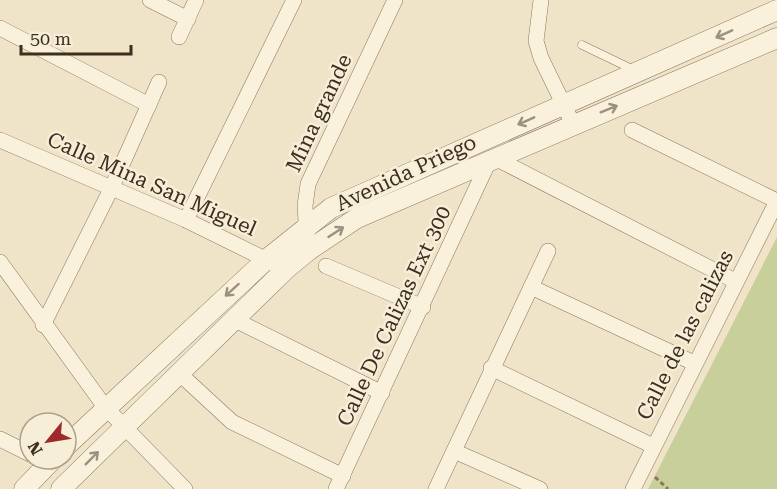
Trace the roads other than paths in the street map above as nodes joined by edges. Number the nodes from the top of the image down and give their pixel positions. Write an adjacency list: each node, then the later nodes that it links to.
1 (150, 0): 7 (street)
2 (196, 0): 7 (street)
3 (294, 0): 22 (street)
4 (395, 0): 23 (street, Mina grande)
5 (541, 0): 15 (street)
6 (777, 10): 12 (street, Avenida Priego, one-way to 12)
7 (188, 19): 9 (street)
8 (0, 28): 14 (street)
9 (178, 38)
10 (777, 38): 16 (street, Avenida Priego, one-way to 10)
11 (582, 45): 12 (lane)
12 (638, 72): 15 (street, Avenida Priego)
13 (159, 82): 14 (street)
14 (149, 105): 20 (street)
15 (563, 105): 16 (street); 23 (street, Avenida Priego, one-way to 23)
16 (573, 123): 19 (street, Avenida Priego)
17 (632, 130): 21 (street)
18 (0, 140): 20 (street, Calle Mina San Miguel)
19 (492, 160): 24 (street, Avenida Priego, one-way to 19); 30 (street); 32 (street, Calle De Calizas Ext 300)
20 (112, 187): 22 (street, Calle Mina San Miguel); 34 (street)
21 (777, 201): 30 (street, Calle de las calizas)
22 (186, 220): 26 (street, Calle Mina San Miguel)
23 (305, 226): 24 (street, Mina grande); 26 (street, Avenida Priego)
24 (309, 250): 29 (street, Avenida Priego)
25 (548, 251): 31 (street)
26 (267, 259): 29 (street, Calle Mina San Miguel); 39 (street, Avenida Priego, one-way to 39)
27 (0, 262): 34 (street)
28 (326, 266): 32 (street)
29 (286, 269): 33 (street, Avenida Priego)
30 (735, 281): 35 (street, Calle de las calizas)
31 (531, 287): 35 (street); 36 (street)
32 (423, 307): 38 (street, Calle De Calizas Ext 300)
33 (233, 319): 37 (street, Avenida Priego); 38 (street)
34 (43, 325): 39 (street)
35 (694, 363): 43 (street, Calle de las calizas)
36 (491, 368): 43 (street); 45 (street)
37 (180, 374): 40 (street, Avenida Priego); 47 (street)
38 (382, 393): 47 (street, Calle De Calizas Ext 300)
39 (105, 406): 40 (street); 41 (street, Avenida Priego)
40 (123, 428): 49 (street, Avenida Priego, one-way to 40); 50 (street)
41 (78, 434)
42 (0, 439): 44 (street)
43 (653, 446): 53 (street, Calle de las calizas)
44 (18, 447)
45 (454, 451): 51 (street); 52 (street)
46 (39, 471): 48 (street)
47 (339, 482)
48 (24, 489)
49 (61, 489)
50 (184, 489)
51 (436, 489)
52 (540, 489)
53 (633, 489)

